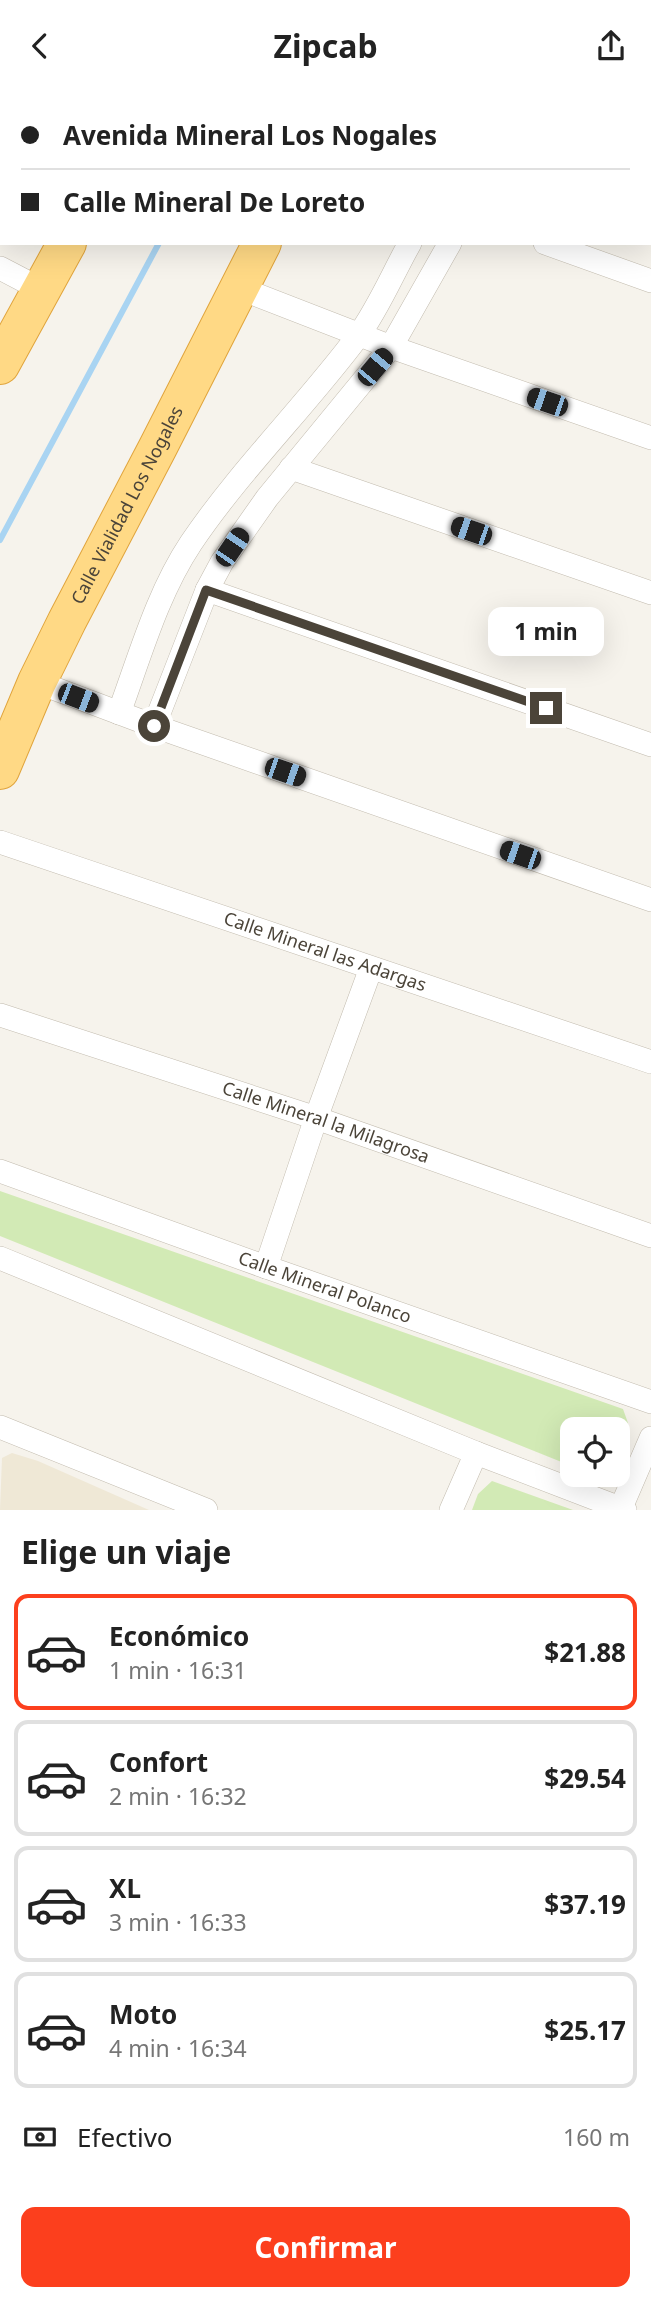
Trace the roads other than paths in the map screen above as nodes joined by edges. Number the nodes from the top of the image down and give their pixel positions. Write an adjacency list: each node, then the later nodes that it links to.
1 (66, 245): 9 (highway)
2 (261, 245): 8 (highway, Calle Vialidad Los Nogales)
3 (409, 245): 10 (street)
4 (449, 245): 11 (street)
5 (551, 245): 7 (street)
6 (0, 268): 9 (street)
7 (651, 281)
8 (239, 288): 10 (street); 17 (highway, Calle Vialidad Los Nogales)
9 (42, 290): 12 (highway)
10 (360, 334): 11 (street); 18 (street)
11 (391, 347): 13 (street); 14 (street)
12 (0, 365)
13 (651, 438)
14 (292, 468): 15 (street); 16 (street)
15 (206, 590): 19 (street); 20 (street)
16 (651, 593)
17 (37, 682): 18 (street); 21 (highway, Calle Vialidad Los Nogales)
18 (119, 713): 19 (street)
19 (154, 726): 23 (street)
20 (651, 744)
21 (0, 770)
22 (0, 842): 24 (street, Calle Mineral las Adargas)
23 (651, 900)
24 (371, 968): 26 (street, Calle Mineral las Adargas); 27 (street)
25 (0, 1015): 27 (street, Calle Mineral la Milagrosa)
26 (651, 1062)
27 (316, 1118): 29 (street, Calle Mineral la Milagrosa); 31 (street)
28 (0, 1171): 31 (street, Calle Mineral Polanco)
29 (651, 1236)
30 (0, 1258): 35 (street)
31 (265, 1267): 32 (street, Calle Mineral Polanco)
32 (651, 1402)
33 (0, 1427): 37 (street)
34 (651, 1438): 36 (street)
35 (476, 1453): 36 (street); 38 (street)
36 (622, 1509)
37 (206, 1510)
38 (451, 1510)

